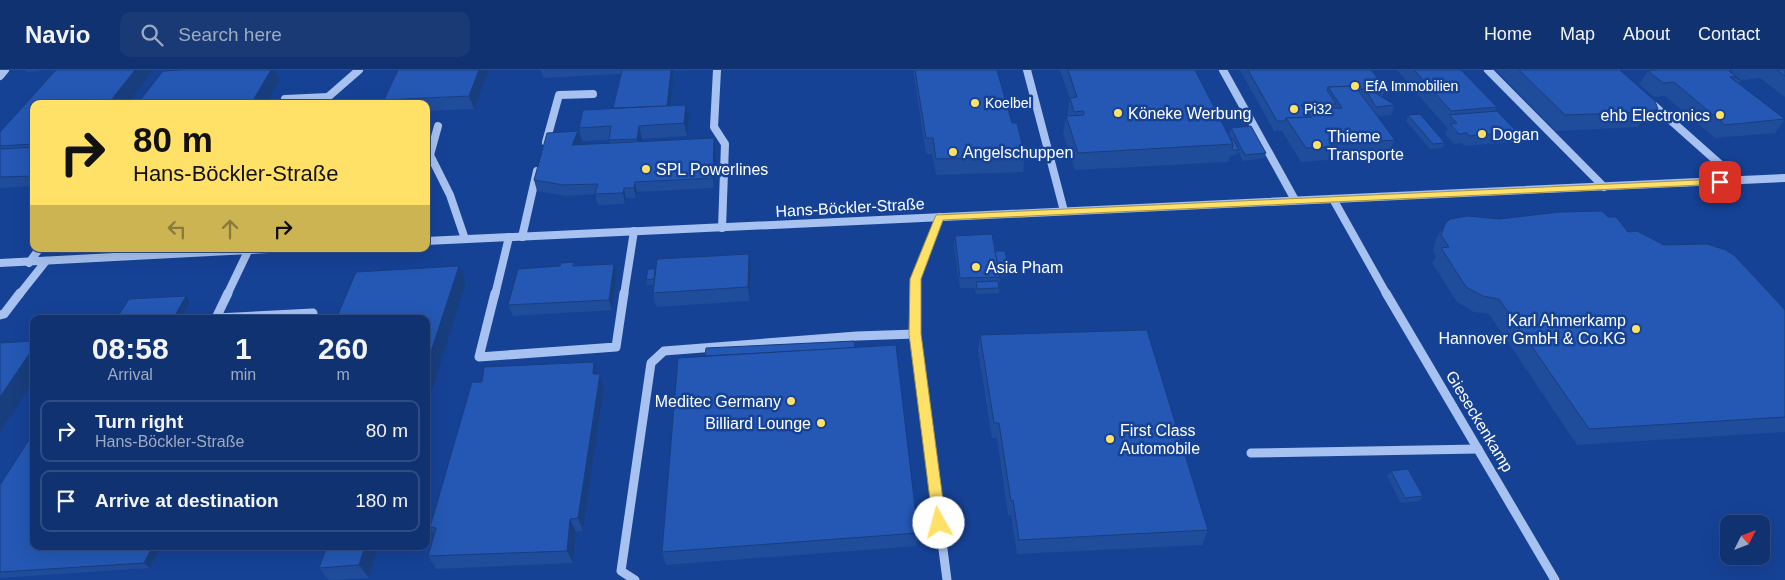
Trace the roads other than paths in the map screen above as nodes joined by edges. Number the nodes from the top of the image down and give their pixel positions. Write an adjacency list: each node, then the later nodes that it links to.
1 (5, 70): 7 (street)
2 (359, 70): 11 (street)
3 (717, 70): 22 (street)
4 (1027, 70): 20 (street)
5 (1223, 70): 19 (street)
6 (1488, 70): 17 (street)
7 (0, 76)
8 (593, 94): 13 (street)
9 (1644, 96): 16 (street)
10 (284, 99): 11 (street)
11 (327, 100)
12 (438, 126): 26 (street)
13 (544, 149)
14 (539, 166): 25 (street)
15 (1785, 178): 16 (street, Hans-Böckler-Straße)
16 (1739, 181): 17 (street, Hans-Böckler-Straße)
17 (1604, 187): 18 (street, Hans-Böckler-Straße)
18 (1334, 199): 19 (street, Hans-Böckler-Straße); 39 (street, Gieseckenkamp)
19 (1295, 200): 20 (street, Hans-Böckler-Straße)
20 (1064, 211): 21 (street, Hans-Böckler-Straße)
21 (940, 217): 22 (street, Hans-Böckler-Straße); 38 (street)
22 (722, 228): 23 (street, Hans-Böckler-Straße)
23 (634, 231): 24 (street); 25 (street, Hans-Böckler-Straße)
24 (509, 237): 25 (street, Hans-Böckler-Straße); 26 (street, Hans-Böckler-Straße)
25 (522, 237)
26 (465, 239): 27 (street, Hans-Böckler-Straße)
27 (430, 241)
28 (38, 252): 33 (street)
29 (198, 252): 31 (street)
30 (247, 252): 36 (street)
31 (46, 261): 33 (street); 35 (street)
32 (0, 263): 33 (street)
33 (29, 263)
34 (313, 313): 37 (street)
35 (0, 315)
36 (217, 315)
37 (274, 315)
38 (915, 334): 41 (street); 42 (street)
39 (1478, 449): 40 (street); 43 (street, Gieseckenkamp)
40 (1251, 453)
41 (635, 580)
42 (947, 580)
43 (1555, 580)

